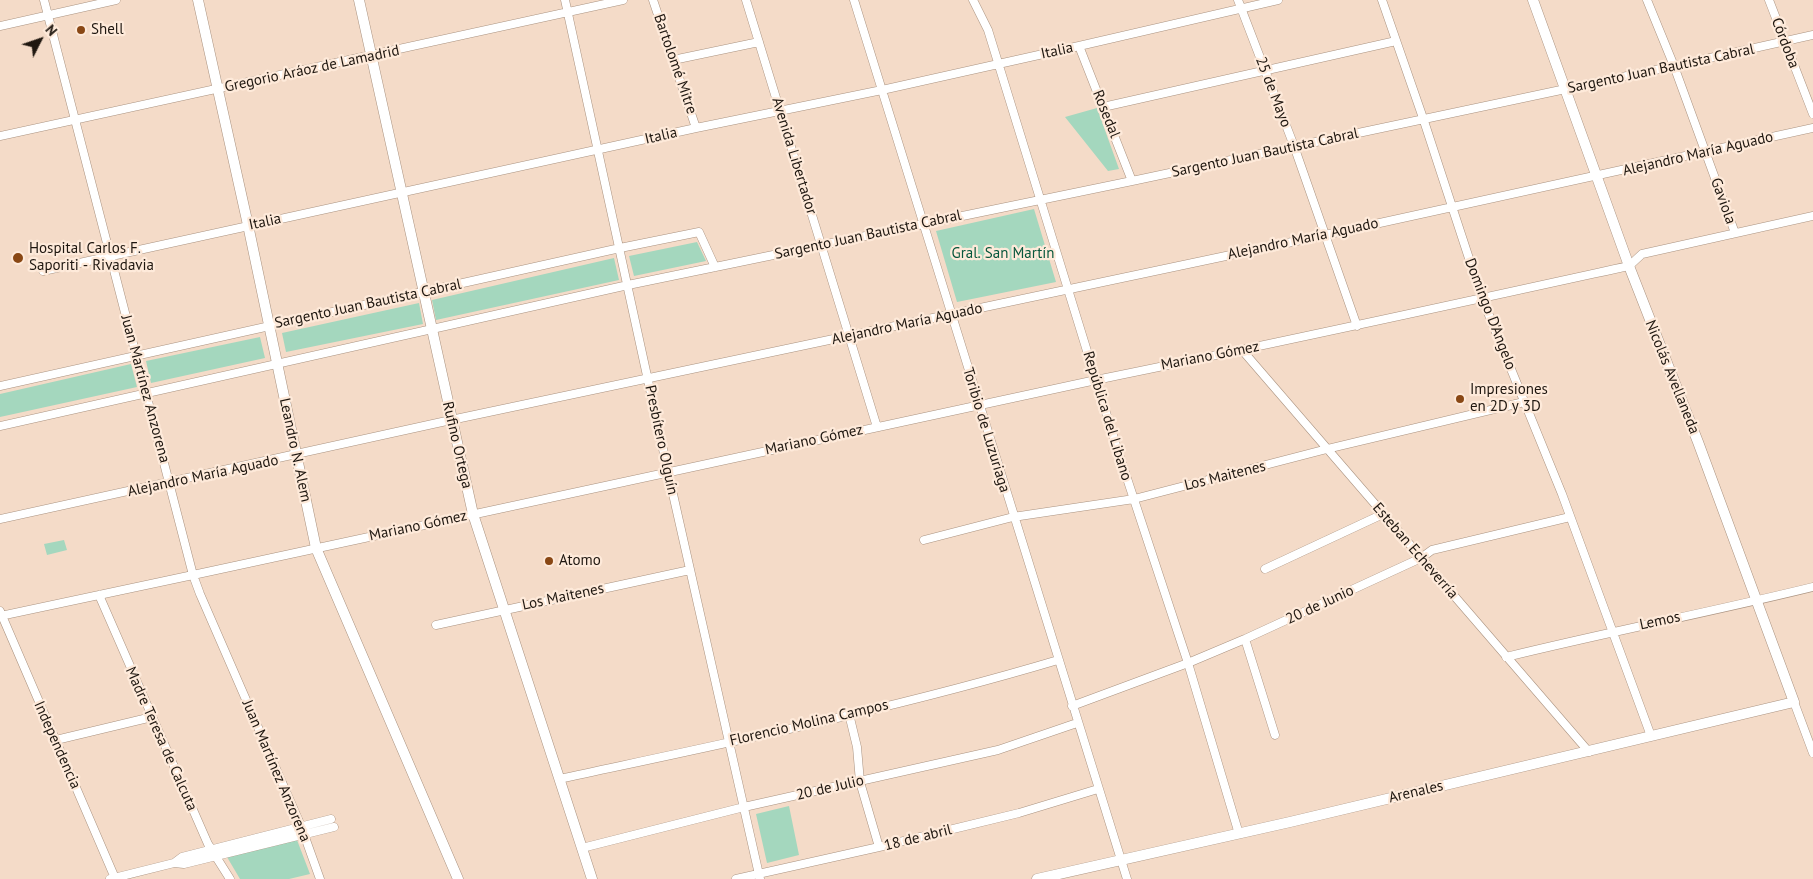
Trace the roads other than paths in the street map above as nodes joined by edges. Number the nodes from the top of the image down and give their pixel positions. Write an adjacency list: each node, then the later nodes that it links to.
1 (44, 0): 19 (street, Juan Martínez Anzorena)
2 (116, 0): 19 (street)
3 (198, 0): 31 (street, Leandro N. Alem)
4 (359, 0): 26 (street, Rufino Ortega)
5 (565, 0): 18 (street, Presbítero Olguín)
6 (623, 0): 18 (street, Gregorio Aráoz de Lamadrid)
7 (653, 0): 27 (street, Bartolomé Mitre)
8 (746, 0): 23 (street, Avenida Libertador)
9 (854, 0): 33 (street, Toribio de Luzuriaga)
10 (973, 0): 28 (street, República del Libano)
11 (1238, 0): 17 (street, 25 de Mayo)
12 (1278, 0): 17 (street, Italia)
13 (1382, 0): 22 (street, Domingo D'Angelo)
14 (1533, 0): 32 (street, Nicolás Avellaneda)
15 (1647, 0): 29 (street, Gaviola)
16 (1769, 0): 24 (street, Córdoba)
17 (1242, 9): 25 (street, Italia); 30 (street, 25 de Mayo)
18 (568, 13): 26 (street, Gregorio Aráoz de Lamadrid); 43 (street, Presbítero Olguín)
19 (48, 15): 20 (street); 38 (street, Juan Martínez Anzorena)
20 (0, 26)
21 (1813, 35): 24 (street, Sargento Juan Bautista Cabral)
22 (1396, 41): 30 (street); 37 (street, Domingo D'Angelo)
23 (759, 42): 27 (street); 35 (street, Avenida Libertador)
24 (1785, 42): 29 (street, Sargento Juan Bautista Cabral); 36 (street, Córdoba)
25 (1079, 46): 28 (street, Italia); 34 (street, Rosedal)
26 (372, 56): 31 (street, Gregorio Aráoz de Lamadrid); 47 (street, Rufino Ortega)
27 (673, 60): 39 (street, Bartolomé Mitre)
28 (999, 64): 33 (street, Italia); 48 (street, República del Libano)
29 (1674, 66): 32 (street, Sargento Juan Bautista Cabral); 44 (street, Gaviola)
30 (1265, 71): 34 (street); 42 (street, 25 de Mayo)
31 (217, 89): 38 (street, Gregorio Aráoz de Lamadrid); 52 (street, Leandro N. Alem)
32 (1566, 89): 37 (street, Sargento Juan Bautista Cabral); 45 (street, Nicolás Avellaneda)
33 (882, 90): 35 (street, Italia); 51 (street, Toribio de Luzuriaga)
34 (1103, 107): 46 (street, Rosedal)
35 (780, 110): 39 (street, Italia); 55 (street, Avenida Libertador)
36 (1813, 114)
37 (1423, 118): 42 (street, Sargento Juan Bautista Cabral); 49 (street, Domingo D'Angelo)
38 (74, 119): 41 (street, Gregorio Aráoz de Lamadrid); 57 (street, Juan Martínez Anzorena)
39 (696, 128): 43 (street, Italia)
40 (1813, 128): 44 (street, Alejandro María Aguado)
41 (0, 136)
42 (1294, 146): 46 (street, Sargento Juan Bautista Cabral); 54 (street, 25 de Mayo)
43 (598, 150): 47 (street, Italia); 56 (street, Presbítero Olguín)
44 (1704, 152): 45 (street, Alejandro María Aguado); 53 (street, Gaviola)
45 (1597, 176): 49 (street, Alejandro María Aguado); 58 (street, Nicolás Avellaneda)
46 (1132, 181): 48 (street, Sargento Juan Bautista Cabral)
47 (402, 192): 52 (street, Italia); 63 (street, Rufino Ortega)
48 (1040, 200): 51 (street, Sargento Juan Bautista Cabral); 62 (street, República del Libano)
49 (1451, 207): 54 (street, Alejandro María Aguado); 64 (street, Domingo D'Angelo)
50 (1813, 216): 53 (street)
51 (922, 224): 55 (street, Sargento Juan Bautista Cabral); 65 (street, Toribio de Luzuriaga)
52 (248, 225): 57 (street, Italia); 66 (street, Leandro N. Alem)
53 (1735, 233): 58 (street)
54 (1325, 235): 62 (street, Alejandro María Aguado); 67 (street, 25 de Mayo)
55 (822, 245): 59 (street, Sargento Juan Bautista Cabral); 69 (street, Avenida Libertador)
56 (620, 248): 59 (street, Sargento Juan Bautista Cabral); 61 (street, Presbítero Olguín); 63 (street, Sargento Juan Bautista Cabral)
57 (110, 257): 60 (street, Italia); 71 (street, Juan Martínez Anzorena)
58 (1628, 266): 64 (street, Mariano Gómez); 100 (street, Nicolás Avellaneda)
59 (715, 267): 61 (street, Sargento Juan Bautista Cabral)
60 (43, 271)
61 (628, 285): 68 (street, Sargento Juan Bautista Cabral); 73 (street, Presbítero Olguín)
62 (1068, 290): 65 (street, Alejandro María Aguado); 74 (street, República del Libano)
63 (423, 293): 66 (street, Sargento Juan Bautista Cabral); 68 (street, Rufino Ortega)
64 (1482, 298): 67 (street, Mariano Gómez); 77 (street, Domingo D'Angelo)
65 (950, 315): 69 (street, Alejandro María Aguado); 78 (street, Toribio de Luzuriaga)
66 (268, 326): 71 (street, Sargento Juan Bautista Cabral); 72 (street, Leandro N. Alem)
67 (1357, 326): 70 (street, Mariano Gómez)
68 (431, 330): 72 (street, Sargento Juan Bautista Cabral); 79 (street, Rufino Ortega)
69 (849, 337): 73 (street, Alejandro María Aguado); 81 (street, Avenida Libertador)
70 (1242, 350): 74 (street, Mariano Gómez); 82 (street, Esteban Echeverría)
71 (137, 356): 75 (street, Sargento Juan Bautista Cabral); 76 (street, Juan Martínez Anzorena)
72 (277, 365): 76 (street, Sargento Juan Bautista Cabral); 83 (street, Leandro N. Alem)
73 (648, 378): 79 (street, Alejandro María Aguado); 84 (street, Presbítero Olguín)
74 (1096, 380): 78 (street, Mariano Gómez); 86 (street, República del Libano)
75 (0, 386)
76 (146, 393): 80 (street, Sargento Juan Bautista Cabral); 85 (street, Juan Martínez Anzorena)
77 (1524, 402): 82 (street, Los Maitenes); 90 (street, Domingo D'Angelo)
78 (979, 406): 81 (street, Mariano Gómez); 89 (street, Toribio de Luzuriaga)
79 (451, 420): 83 (street, Alejandro María Aguado); 87 (street, Rufino Ortega)
80 (0, 426)
81 (877, 427): 84 (street, Mariano Gómez)
82 (1327, 449): 86 (street, Los Maitenes); 88 (street, Esteban Echeverría)
83 (296, 455): 85 (street, Alejandro María Aguado); 93 (street, Leandro N. Alem)
84 (668, 472): 87 (street, Mariano Gómez); 96 (street, Presbítero Olguín)
85 (170, 483): 91 (street, Alejandro María Aguado); 97 (street, Juan Martínez Anzorena)
86 (1134, 499): 89 (street, Los Maitenes); 108 (street, República del Libano)
87 (473, 514): 93 (street, Mariano Gómez); 101 (street, Rufino Ortega)
88 (1383, 514): 94 (street, Esteban Echeverría); 95 (street)
89 (1013, 517): 92 (street, Los Maitenes); 107 (street, Toribio de Luzuriaga)
90 (1570, 517): 94 (street, 20 de Junio); 104 (street, Domingo D'Angelo)
91 (0, 519)
92 (924, 540)
93 (316, 548): 97 (street, Mariano Gómez); 138 (street, Leandro N. Alem)
94 (1421, 558): 105 (street, 20 de Junio); 106 (street, Esteban Echeverría)
95 (1265, 569)
96 (690, 570): 101 (street, Los Maitenes); 117 (street, Presbítero Olguín)
97 (193, 575): 99 (street, Mariano Gómez); 126 (street, Juan Martínez Anzorena)
98 (1813, 587): 100 (street, Lemos)
99 (99, 595): 102 (street, Mariano Gómez); 112 (street, Madre Teresa de Calcuta)
100 (1757, 601): 104 (street, Lemos); 109 (street, Nicolás Avellaneda)
101 (504, 609): 103 (street, Los Maitenes); 120 (street, Rufino Ortega)
102 (0, 614): 116 (street, Independencia)
103 (436, 625)
104 (1612, 632): 106 (street, Lemos); 115 (street, Domingo D'Angelo)
105 (1245, 639): 108 (street, 20 de Junio); 114 (street)
106 (1506, 657): 118 (street, Esteban Echeverría)
107 (1058, 660): 110 (street, Toribio de Luzuriaga); 111 (street, Florencio Molina Campos)
108 (1188, 663): 110 (street, 20 de Junio); 127 (street, República del Libano)
109 (1794, 702): 115 (street, Arenales); 119 (street, Nicolás Avellaneda)
110 (1072, 706): 113 (street, Toribio de Luzuriaga)
111 (849, 714): 117 (street, Florencio Molina Campos); 121 (street)
112 (152, 716): 116 (street); 130 (street, Madre Teresa de Calcuta)
113 (1078, 723): 121 (street, 20 de Julio); 122 (street, Toribio de Luzuriaga)
114 (1275, 736)
115 (1651, 736): 118 (street, Arenales)
116 (56, 740): 135 (street, Independencia)
117 (729, 742): 120 (street, Florencio Molina Campos); 123 (street, Presbítero Olguín)
118 (1589, 752): 127 (street, Arenales)
119 (1813, 753)
120 (559, 779): 129 (street, Rufino Ortega)
121 (860, 782): 123 (street, 20 de Julio); 128 (street)
122 (1098, 789): 128 (street, 18 de abril); 132 (street, Toribio de Luzuriaga)
123 (744, 808): 129 (street, 20 de Julio); 134 (street, Presbítero Olguín)
124 (331, 818): 126 (street)
125 (334, 827): 126 (street)
126 (302, 830): 130 (street); 131 (street); 137 (street, Juan Martínez Anzorena)
127 (1239, 834): 132 (street, Arenales)
128 (879, 847): 134 (street, 18 de abril)
129 (582, 848): 139 (street, Rufino Ortega)
130 (211, 849): 131 (street, Madre Teresa de Calcuta); 133 (street)
131 (216, 856): 133 (street); 136 (street, Madre Teresa de Calcuta)
132 (1120, 860): 141 (street, Arenales); 142 (street, Toribio de Luzuriaga)
133 (174, 863): 135 (street)
134 (760, 876): 140 (street, 18 de abril)
135 (112, 878)
136 (230, 879)
137 (320, 879)
138 (458, 879)
139 (592, 879)
140 (736, 879)
141 (1037, 879)
142 (1127, 879)

